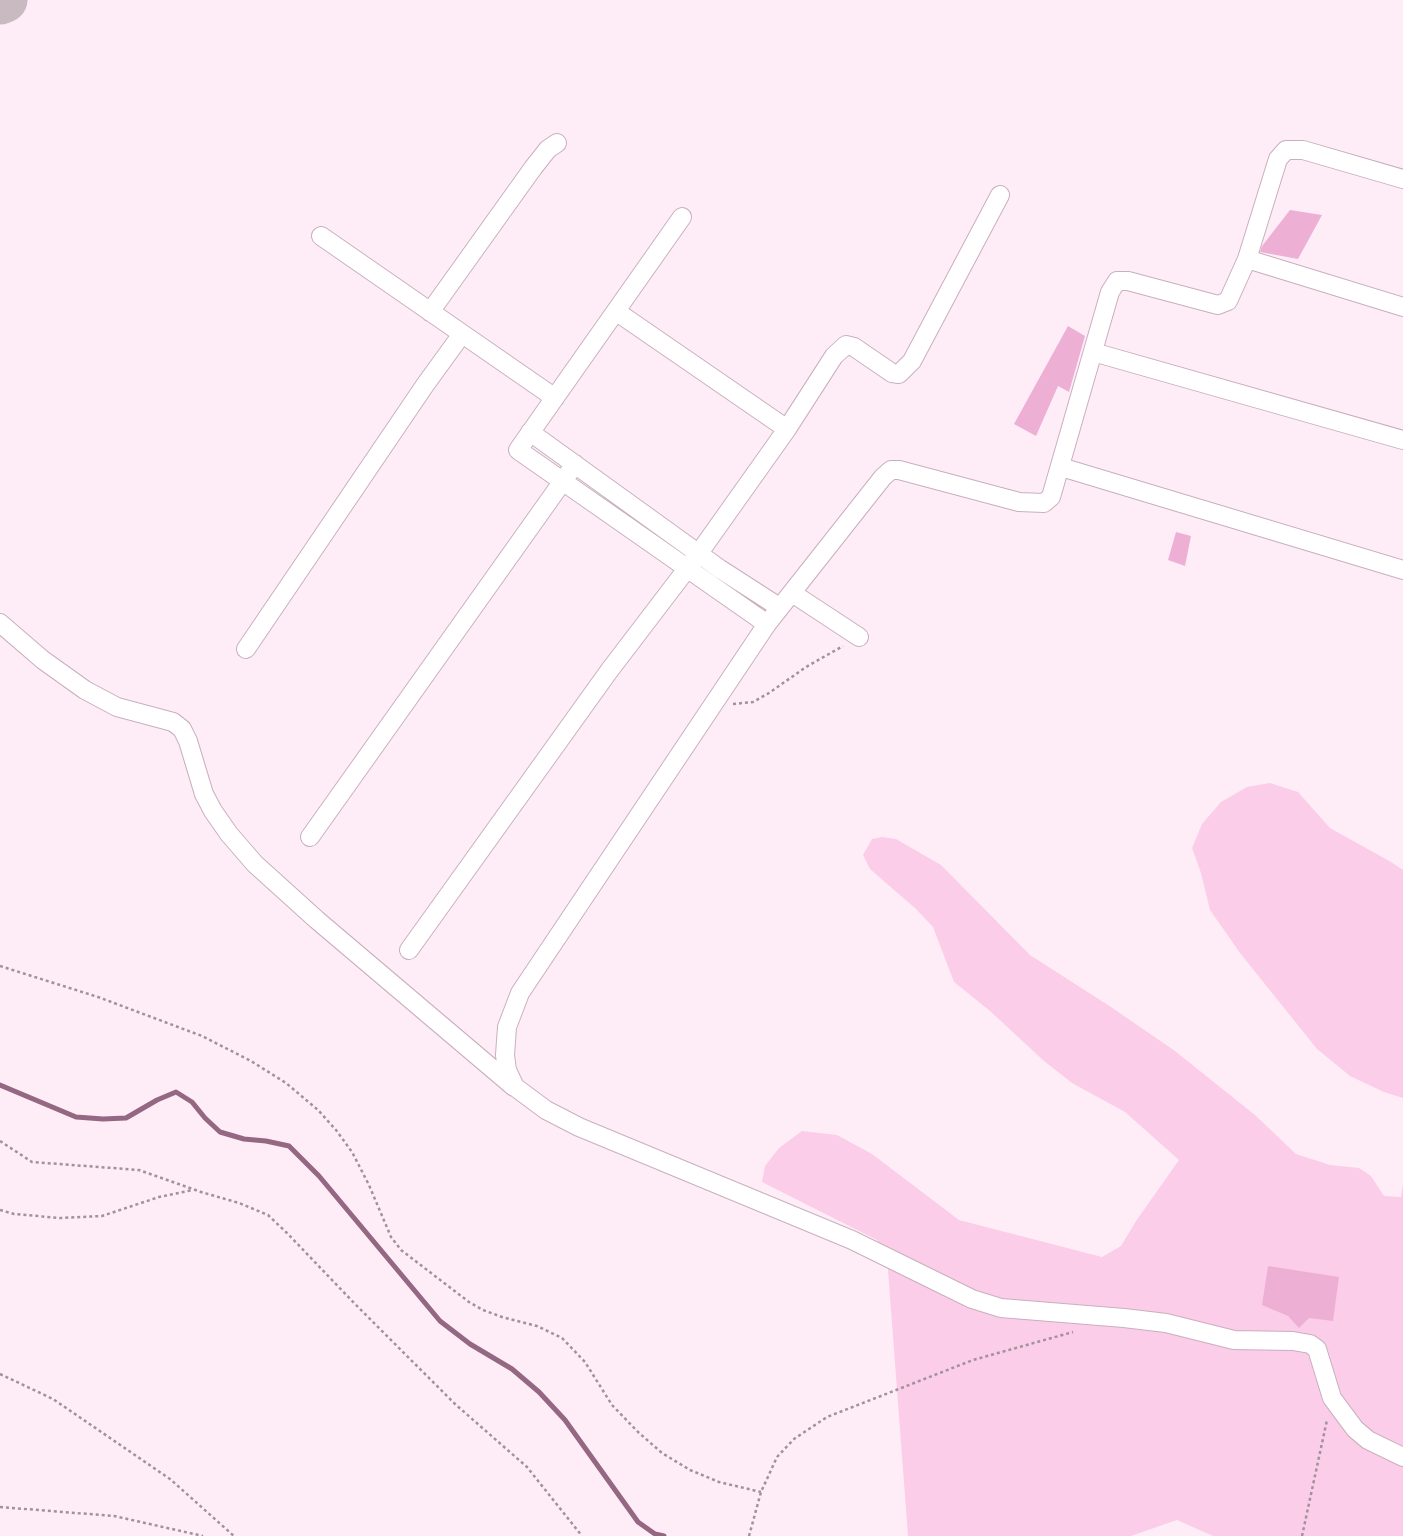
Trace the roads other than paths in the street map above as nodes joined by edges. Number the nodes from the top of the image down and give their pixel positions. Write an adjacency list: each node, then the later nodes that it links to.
1 (557, 143): 8 (street)
2 (1403, 179): 6 (street)
3 (1000, 195): 13 (street)
4 (682, 217): 9 (street)
5 (321, 236): 8 (street)
6 (1247, 259): 7 (street); 11 (street)
7 (1403, 307)
8 (430, 312): 10 (street)
9 (617, 312): 12 (street); 13 (street)
10 (462, 334): 12 (street); 27 (street)
11 (1094, 352): 15 (street); 17 (street)
12 (555, 398): 14 (street)
13 (786, 429): 19 (street)
14 (530, 432): 16 (street); 18 (street)
15 (1403, 440)
16 (575, 464): 18 (street); 19 (street)
17 (1061, 467): 21 (street); 22 (street)
18 (563, 481): 20 (street); 28 (street)
19 (699, 553): 20 (street); 23 (street)
20 (687, 569): 25 (street); 29 (street)
21 (1403, 570)
22 (792, 592): 23 (street); 26 (street)
23 (780, 607): 25 (street)
24 (0, 623): 30 (street)
25 (767, 624): 30 (street)
26 (859, 637)
27 (246, 649)
28 (310, 837)
29 (409, 950)
30 (515, 1087): 31 (street)
31 (1403, 1457)

